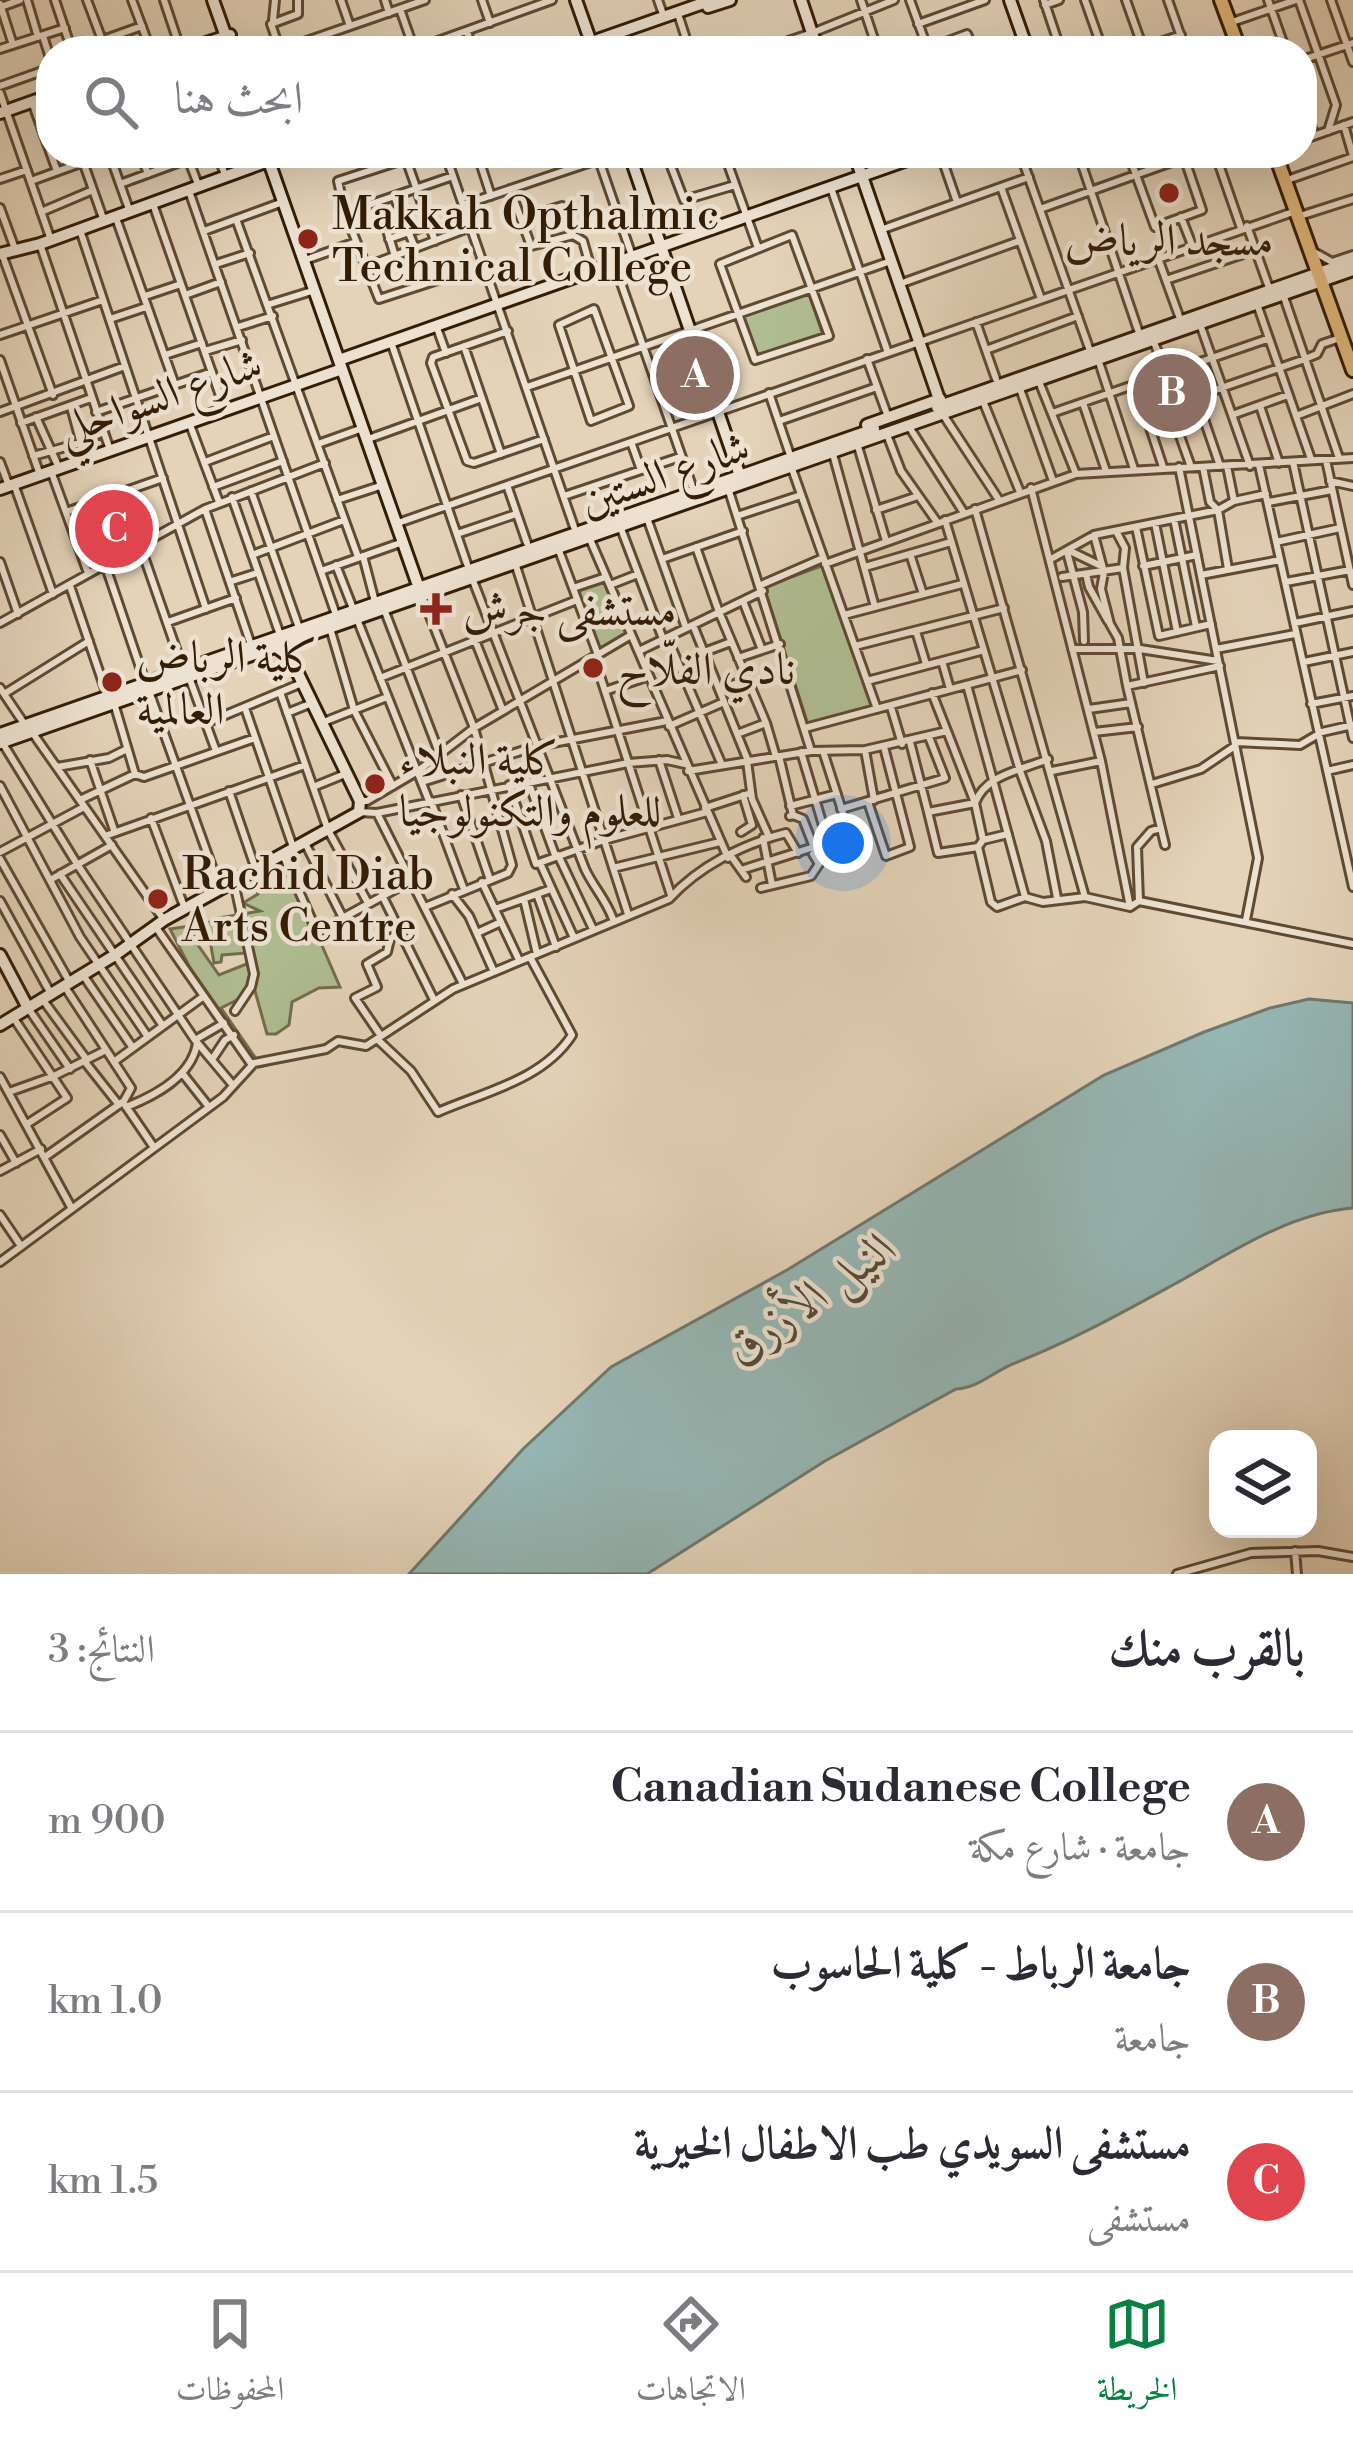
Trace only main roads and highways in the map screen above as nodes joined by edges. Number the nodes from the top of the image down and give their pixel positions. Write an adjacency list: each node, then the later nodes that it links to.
1 (1224, 0): 2 (main road); 3 (main road)
2 (1237, 36)
3 (1238, 36)
4 (1283, 168): 6 (main road)
5 (1285, 168): 6 (main road)
6 (1299, 213): 7 (main road)
7 (1334, 276): 8 (main road); 9 (main road)
8 (1353, 353)
9 (1353, 370)

